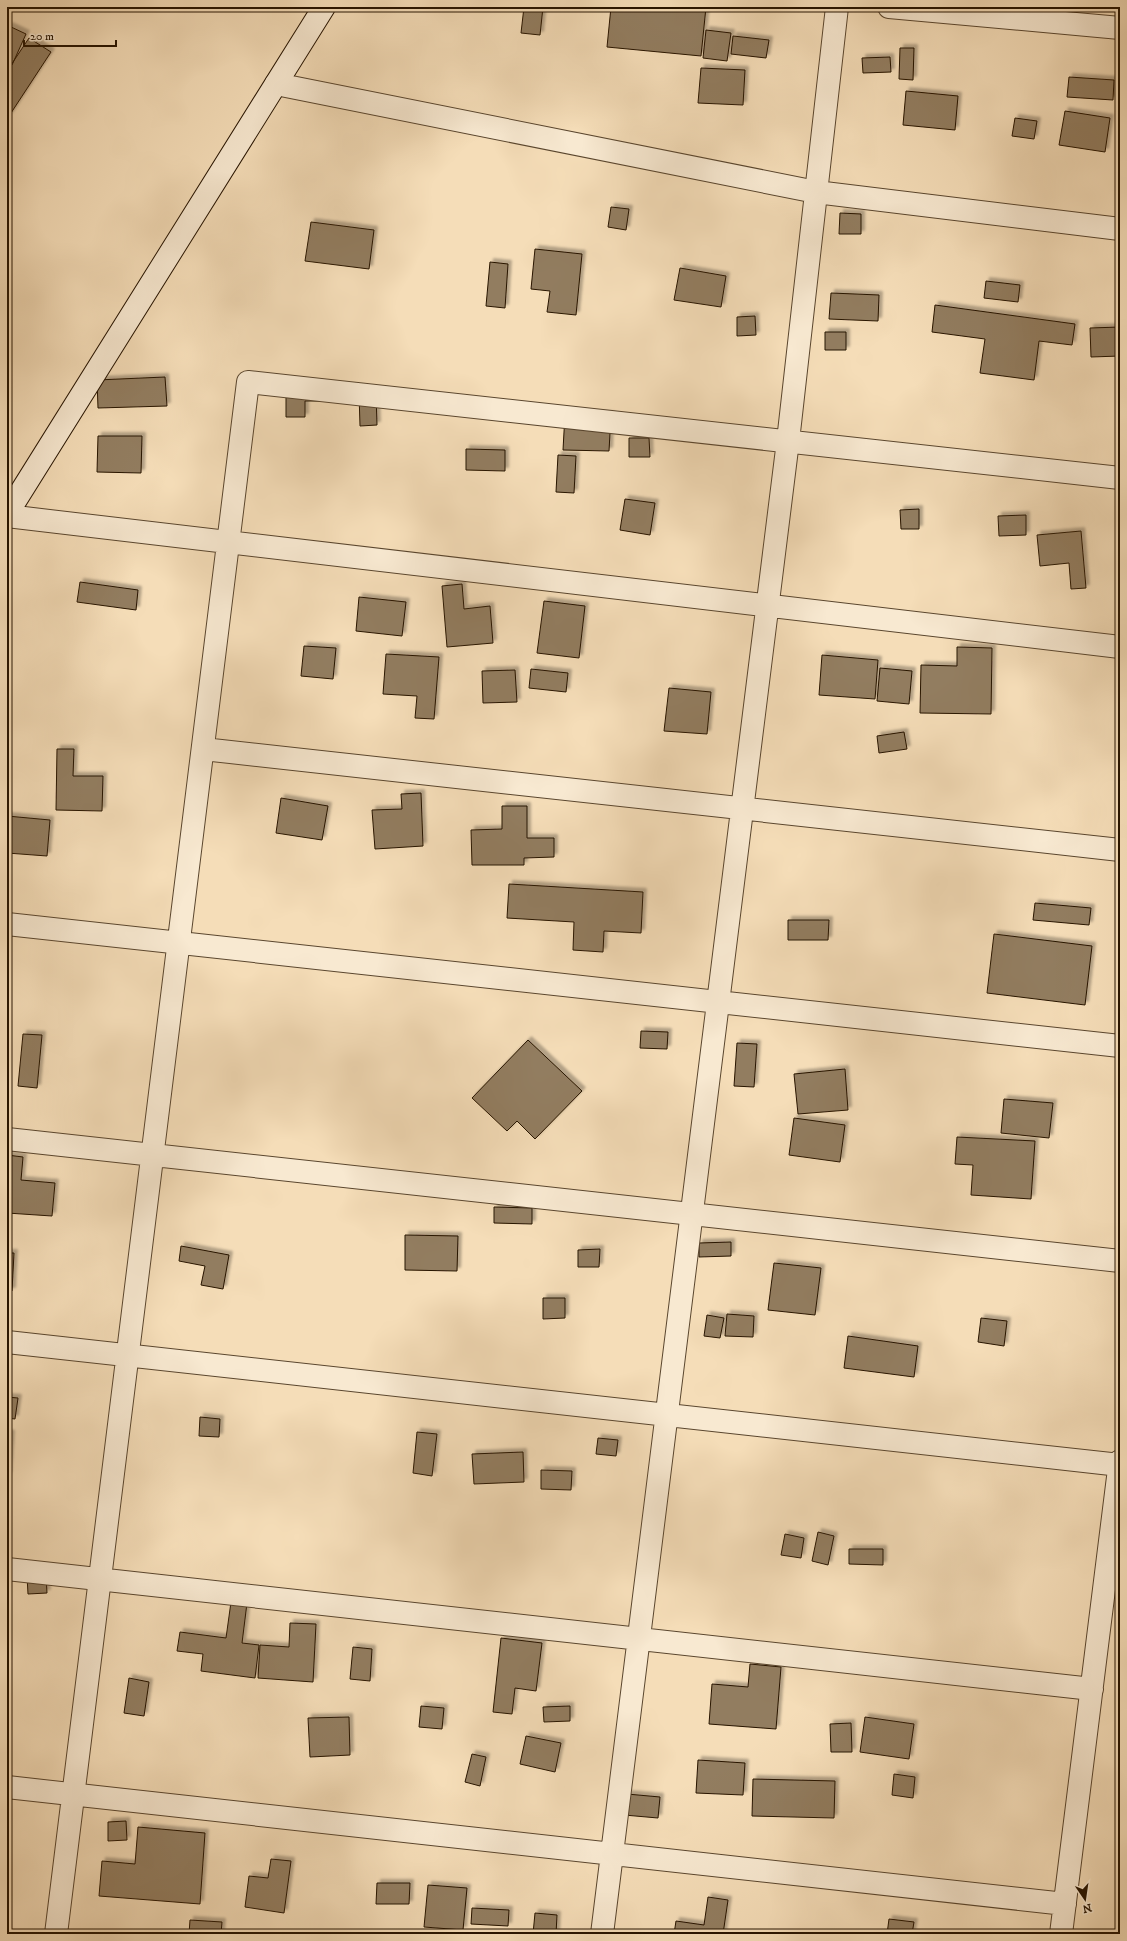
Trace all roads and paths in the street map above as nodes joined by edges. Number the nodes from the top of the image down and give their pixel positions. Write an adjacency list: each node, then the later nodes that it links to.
1 (324, 7): 5 (street)
2 (836, 7): 6 (street)
3 (889, 7): 4 (street)
4 (1120, 28)
5 (276, 84): 6 (street); 10 (street)
6 (816, 192): 7 (street); 8 (street)
7 (1120, 229)
8 (788, 441): 9 (street); 11 (street); 12 (street)
9 (1120, 478)
10 (7, 515): 11 (street)
11 (229, 542): 12 (street); 14 (street)
12 (767, 606): 13 (street); 15 (street)
13 (1120, 647)
14 (203, 749): 15 (street); 18 (street)
15 (742, 808): 16 (street); 19 (street)
16 (1120, 850)
17 (7, 924): 18 (street)
18 (179, 943): 19 (street); 22 (street)
19 (718, 1002): 20 (street); 23 (street)
20 (1120, 1046)
21 (7, 1139): 22 (street)
22 (152, 1155): 23 (street); 26 (street)
23 (692, 1214): 24 (street); 27 (street)
24 (1120, 1261)
25 (7, 1342): 26 (street)
26 (128, 1355): 27 (street); 32 (street)
27 (667, 1414): 29 (street); 33 (street)
28 (1120, 1461): 29 (street)
29 (1120, 1465): 30 (street)
30 (1114, 1556): 34 (street)
31 (7, 1569): 32 (street)
32 (100, 1579): 33 (street); 36 (street)
33 (639, 1638): 34 (street); 37 (street)
34 (1092, 1688): 38 (street)
35 (7, 1787): 36 (street)
36 (73, 1794): 37 (street); 39 (street)
37 (612, 1853): 38 (street); 40 (street)
38 (1065, 1904): 41 (street)
39 (56, 1934)
40 (602, 1934)
41 (1061, 1934)

